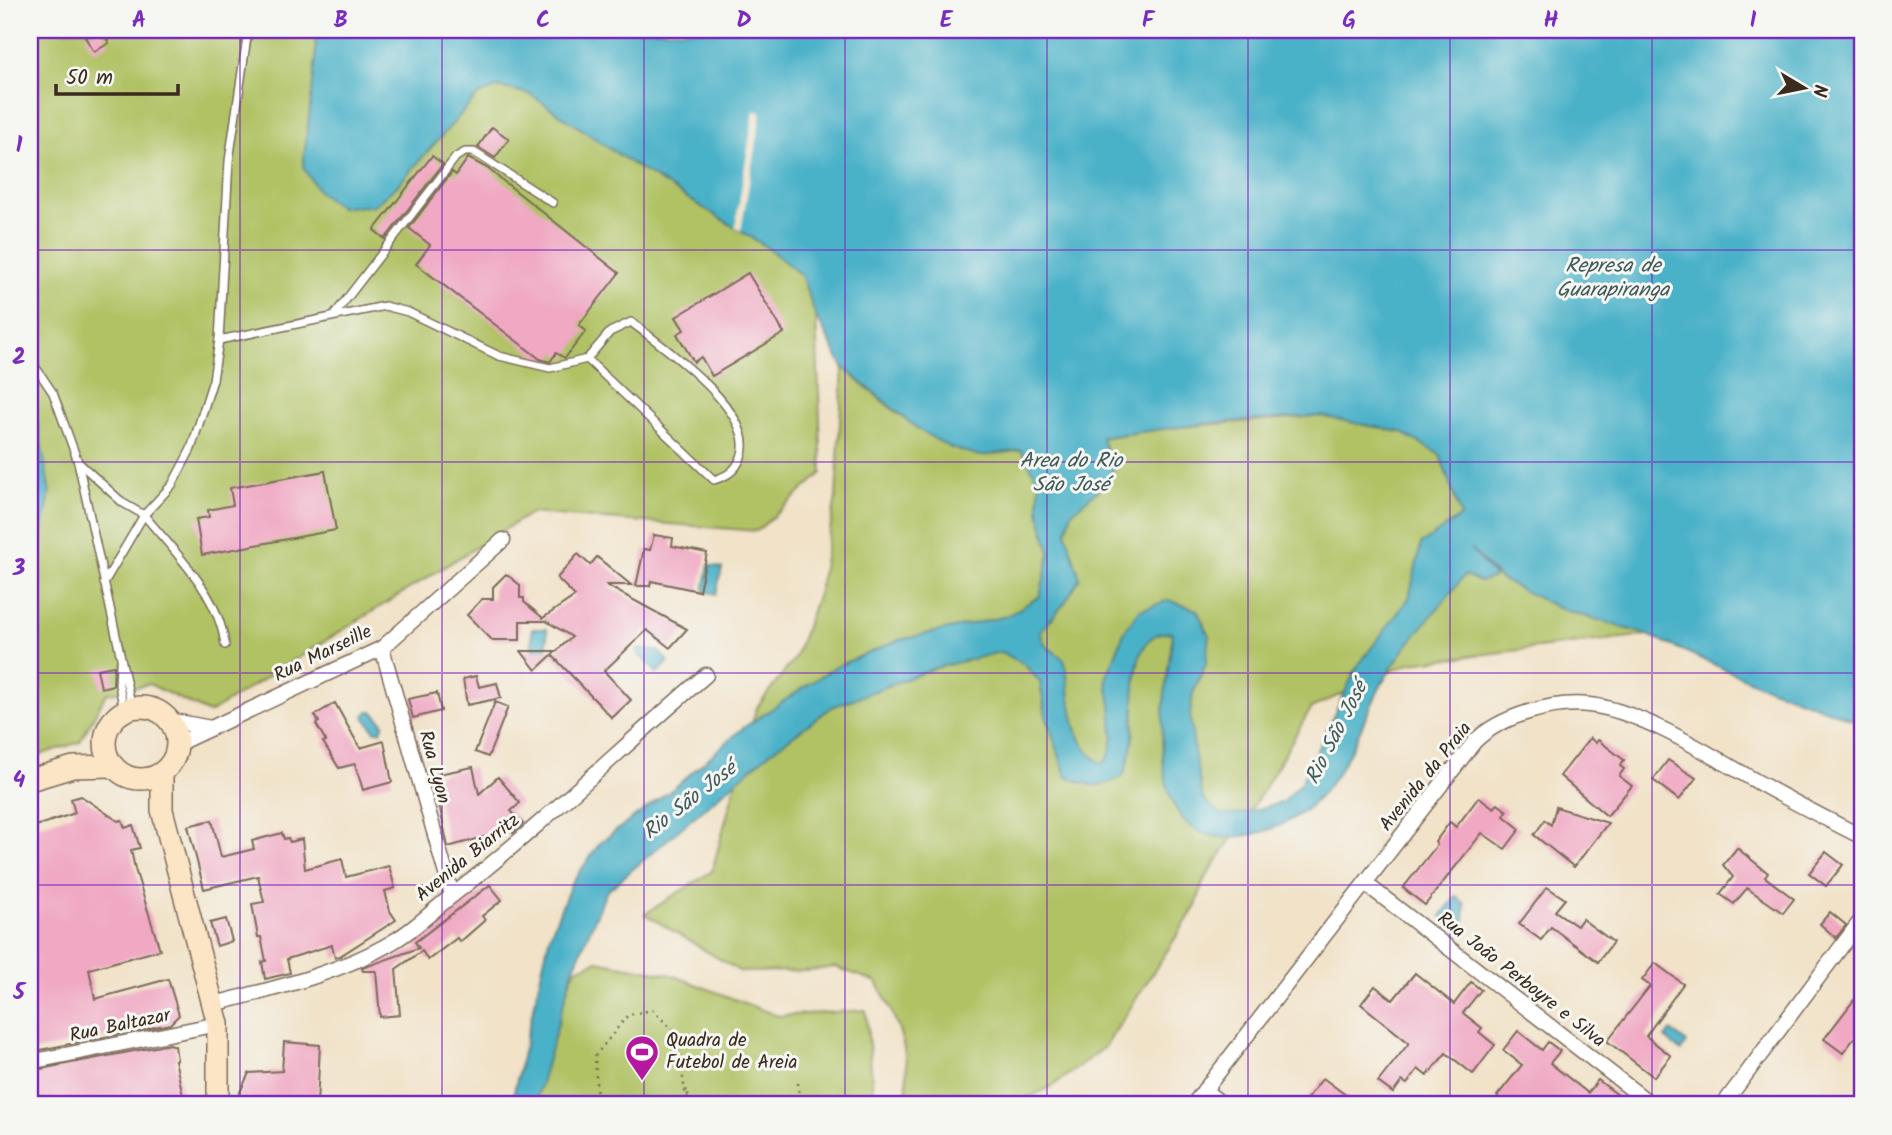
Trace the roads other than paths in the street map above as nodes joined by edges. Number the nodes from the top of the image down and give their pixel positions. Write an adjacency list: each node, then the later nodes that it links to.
1 (247, 30): 4 (lane)
2 (553, 203): 3 (lane)
3 (335, 315): 4 (lane); 6 (lane)
4 (219, 340): 8 (lane)
5 (30, 359): 7 (lane)
6 (587, 359): 6 (lane)
7 (78, 462): 8 (lane); 10 (lane)
8 (144, 515): 10 (lane); 11 (lane)
9 (503, 540): 12 (street, Rua Marseille)
10 (104, 583): 14 (lane)
11 (225, 645)
12 (382, 648): 16 (street, Rua Marseille); 27 (street, Rua Lyon)
13 (706, 675): 27 (street, Avenida Biarritz)
14 (128, 709): 15 (main road); 17 (main road)
15 (168, 720): 16 (street); 18 (main road)
16 (211, 728): 18 (street, Rua Marseille)
17 (105, 739): 19 (main road); 20 (main road)
18 (177, 744): 21 (main road)
19 (73, 766): 20 (main road); 22 (main road)
20 (112, 766): 23 (main road)
21 (162, 773): 23 (main road); 24 (main road)
22 (30, 780)
23 (141, 780): 24 (main road)
24 (162, 810): 29 (main road)
25 (1862, 837): 26 (street, Avenida da Praia)
26 (1366, 884): 31 (street, Avenida da Praia); 35 (street, Rua João Perboyre e Silva)
27 (452, 895): 29 (street, Avenida Biarritz)
28 (1862, 919): 36 (street)
29 (216, 1014): 30 (street, Rua Baltazar); 32 (main road)
30 (30, 1062)
31 (1205, 1090): 33 (street, Avenida da Praia); 34 (street)
32 (218, 1105)
33 (1193, 1105)
34 (1223, 1105)
35 (1652, 1105)
36 (1723, 1105)

